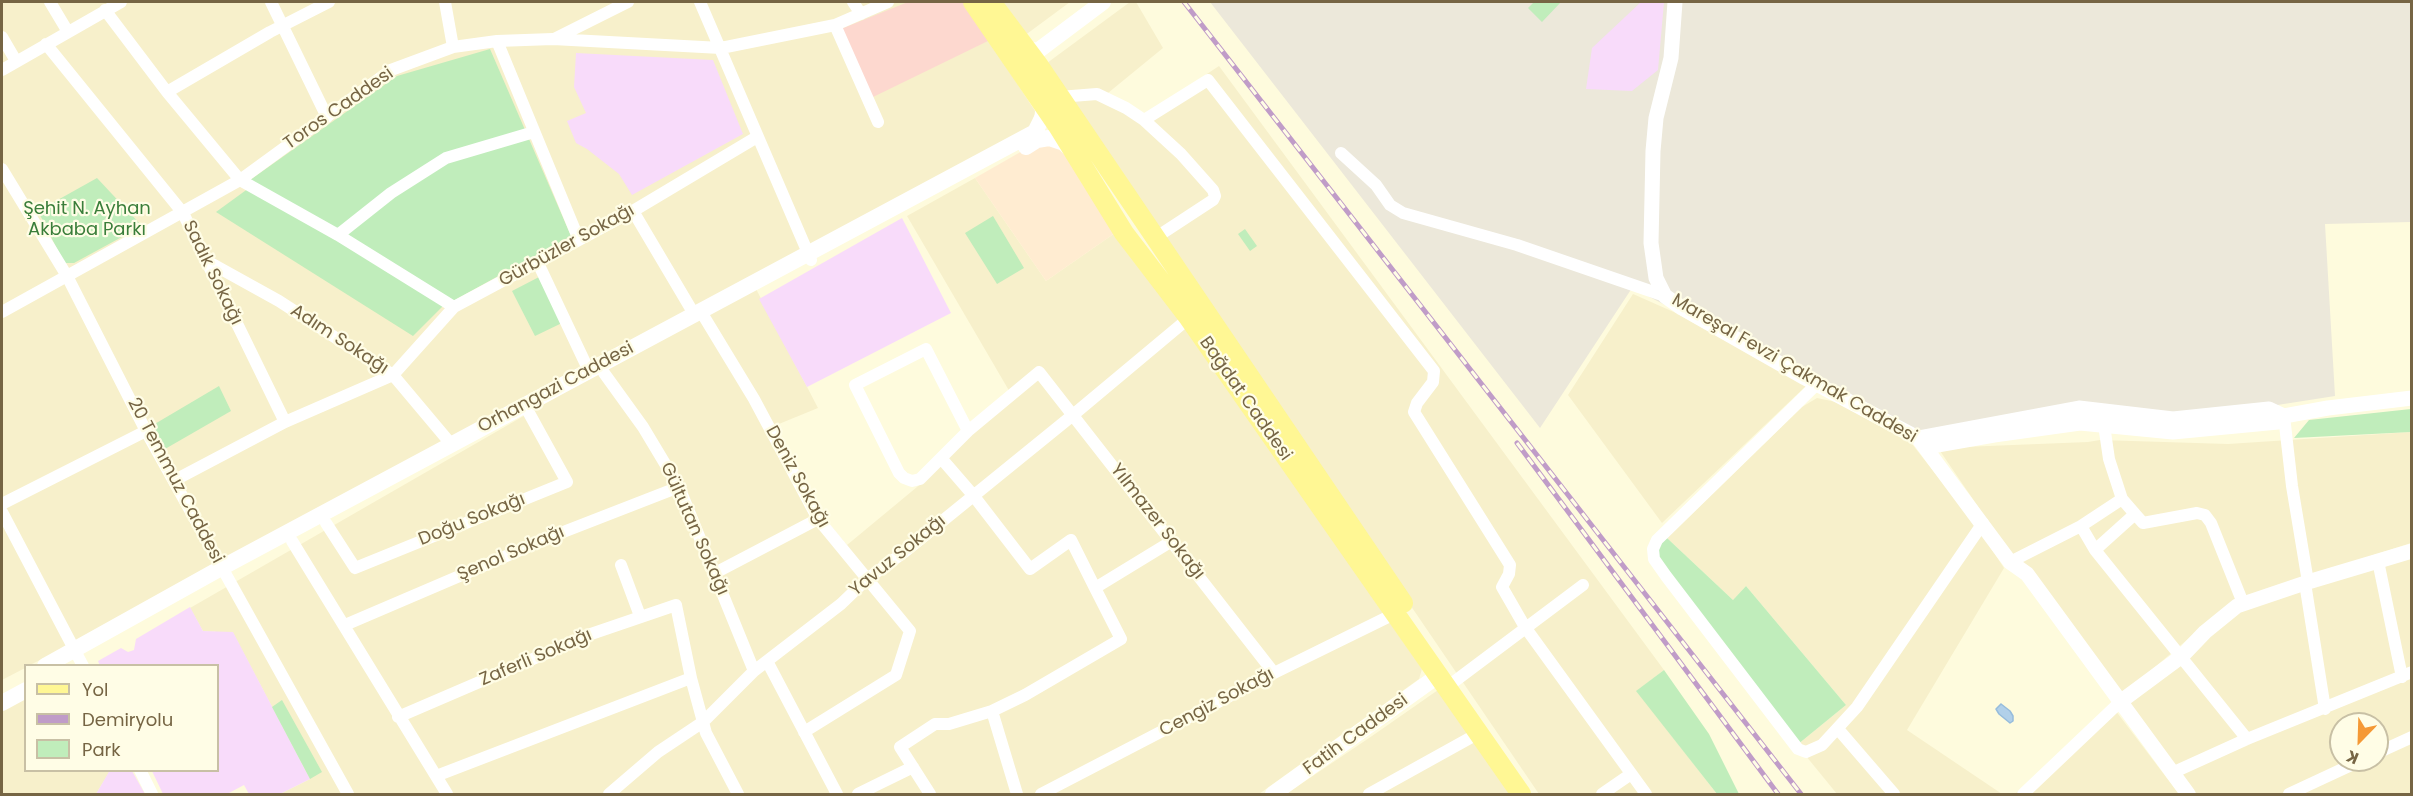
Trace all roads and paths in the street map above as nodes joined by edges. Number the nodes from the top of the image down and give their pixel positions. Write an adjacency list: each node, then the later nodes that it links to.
1 (50, 2): 19 (street)
2 (121, 2): 15 (street)
3 (271, 2): 18 (street)
4 (328, 2): 18 (street)
5 (445, 2): 24 (street)
6 (627, 2): 21 (street)
7 (703, 2): 25 (street)
8 (853, 2): 16 (street)
9 (888, 2): 16 (street, Toros Caddesi)
10 (973, 2): 26 (main road, Bağdat Caddesi)
11 (991, 2): 26 (main road, Bağdat Caddesi)
12 (1089, 2): 26 (main road)
13 (1103, 2): 26 (main road)
14 (1675, 2): 56 (street, Mareşal Fevzi Çakmak Caddesi)
15 (105, 10): 19 (street); 29 (street)
16 (861, 14): 17 (street, Toros Caddesi)
17 (835, 25): 25 (street, Toros Caddesi); 34 (street)
18 (281, 26): 29 (street); 32 (street)
19 (68, 32): 23 (street)
20 (2, 37): 27 (street)
21 (553, 39): 22 (street, Toros Caddesi); 25 (street, Toros Caddesi)
22 (497, 41): 24 (street, Toros Caddesi); 36 (street)
23 (46, 44): 27 (street); 45 (street, Sadık Sokağı)
24 (453, 47): 32 (street, Toros Caddesi)
25 (721, 48): 39 (street)
26 (1027, 52): 30 (main road, Bağdat Caddesi); 31 (main road, Bağdat Caddesi)
27 (16, 61): 28 (street)
28 (2, 70)
29 (167, 92): 43 (street)
30 (1038, 97): 35 (main road, Bağdat Caddesi); 37 (main road)
31 (1059, 97): 33 (street); 38 (main road, Bağdat Caddesi)
32 (327, 117): 43 (street, Toros Caddesi)
33 (1144, 120): 46 (street); 103 (street)
34 (878, 122)
35 (1058, 126): 37 (main road, Orhangazi Caddesi); 38 (main road); 41 (main road, Bağdat Caddesi)
36 (534, 132): 48 (street); 49 (street)
37 (1035, 132): 50 (main road, Orhangazi Caddesi)
38 (1084, 135): 46 (main road, Bağdat Caddesi)
39 (757, 138): 44 (street, Gürbüzler Sokağı); 50 (street)
40 (1341, 153): 56 (street)
41 (1076, 155): 47 (main road, Bağdat Caddesi); 50 (main road, Orhangazi Caddesi)
42 (2, 169): 55 (street, 20 Temmuz Caddesi)
43 (240, 180): 45 (street, Toros Caddesi); 48 (street)
44 (633, 211): 49 (street, Gürbüzler Sokağı); 59 (street, Deniz Sokağı)
45 (183, 213): 51 (street, Sadık Sokağı); 55 (street, Toros Caddesi)
46 (1150, 231): 47 (main road); 53 (main road, Bağdat Caddesi)
47 (1124, 233): 54 (main road, Bağdat Caddesi)
48 (338, 235): 57 (street)
49 (579, 240): 52 (street, Gürbüzler Sokağı)
50 (809, 256): 59 (main road, Orhangazi Caddesi)
51 (205, 260): 62 (street, Adım Sokağı); 68 (street, Sadık Sokağı)
52 (538, 263): 57 (street, Gürbüzler Sokağı); 61 (street, Gültutan Sokağı)
53 (1175, 266): 54 (main road); 113 (main road, Bağdat Caddesi)
54 (1154, 272): 60 (main road, Bağdat Caddesi)
55 (67, 276): 58 (street, Toros Caddesi); 70 (street, 20 Temmuz Caddesi)
56 (1665, 296): 63 (street, Mareşal Fevzi Çakmak Caddesi)
57 (454, 307): 62 (street, Gürbüzler Sokağı)
58 (2, 312)
59 (700, 314): 61 (main road, Orhangazi Caddesi); 82 (street, Deniz Sokağı)
60 (1189, 318): 66 (street, Yavuz Sokağı); 100 (main road, Bağdat Caddesi)
61 (597, 370): 65 (main road, Orhangazi Caddesi); 73 (main road, Orhangazi Caddesi); 76 (street, Gültutan Sokağı)
62 (393, 375): 68 (street); 73 (street, Adım Sokağı)
63 (1816, 384): 72 (street, Mareşal Fevzi Çakmak Caddesi); 122 (street)
64 (2412, 398): 67 (street)
65 (529, 413): 83 (main road, Orhangazi Caddesi); 83 (street, Doğu Sokağı)
66 (1073, 415): 71 (street, Yılmazer Sokağı); 77 (street, Yavuz Sokağı); 87 (street, Yılmazer Sokağı)
67 (2284, 416): 69 (street); 72 (street); 96 (street)
68 (285, 422): 75 (street)
69 (2104, 425): 72 (street); 78 (street)
70 (146, 431): 75 (street, 20 Temmuz Caddesi); 79 (street)
71 (968, 431): 74 (street); 74 (street)
72 (1922, 443): 84 (street, Mareşal Fevzi Çakmak Caddesi)
73 (452, 444): 93 (main road, Orhangazi Caddesi)
74 (941, 458): 77 (street)
75 (175, 480): 93 (street, 20 Temmuz Caddesi)
76 (678, 487): 94 (street, Gültutan Sokağı); 102 (street, Şenol Sokağı)
77 (973, 495): 95 (street, Yavuz Sokağı); 98 (street)
78 (2122, 499): 81 (street); 85 (street)
79 (2, 504)
80 (2, 512): 105 (street)
81 (2136, 514): 88 (street); 99 (street)
82 (818, 519): 94 (street); 95 (street, Deniz Sokağı)
83 (326, 523): 86 (main road, Orhangazi Caddesi)
84 (1983, 523): 91 (street, Mareşal Fevzi Çakmak Caddesi); 122 (street)
85 (2080, 526): 88 (street); 91 (street)
86 (292, 541): 93 (main road, Orhangazi Caddesi); 102 (street)
87 (1172, 541): 98 (street); 109 (street, Yılmazer Sokağı)
88 (2095, 550): 104 (street)
89 (2412, 551): 90 (street)
90 (2378, 561): 96 (street); 110 (street)
91 (2010, 562): 116 (street, Mareşal Fevzi Çakmak Caddesi)
92 (621, 565): 101 (street)
93 (224, 573): 105 (main road, Orhangazi Caddesi); 136 (street, 20 Temmuz Caddesi)
94 (715, 573): 108 (street, Gültutan Sokağı)
95 (867, 579): 106 (street, Yavuz Sokağı); 123 (street, Deniz Sokağı)
96 (2307, 582): 99 (street); 118 (street)
97 (1583, 585): 103 (street)
98 (1095, 588): 119 (street)
99 (2243, 603): 104 (street)
100 (1394, 614): 109 (street, Cengiz Sokağı); 113 (main road, Bağdat Caddesi)
101 (640, 616): 112 (street, Zaferli Sokağı); 120 (street, Zaferli Sokağı)
102 (345, 625): 120 (street)
103 (1525, 627): 113 (street); 132 (street)
104 (2182, 656): 116 (street); 126 (street)
105 (76, 660): 107 (main road, Orhangazi Caddesi)
106 (767, 661): 108 (street, Yavuz Sokağı); 123 (street)
107 (55, 664)
108 (754, 671): 121 (street, Yavuz Sokağı)
109 (1274, 673): 144 (street, Cengiz Sokağı)
110 (2407, 675): 118 (street)
111 (24, 678): 114 (main road)
112 (691, 678): 121 (street); 133 (street)
113 (1447, 678): 124 (main road, Bağdat Caddesi); 145 (main road, Fatih Caddesi); 148 (main road, Bağdat Caddesi)
114 (2, 691)
115 (24, 691): 117 (main road)
116 (2120, 702): 131 (street, Mareşal Fevzi Çakmak Caddesi); 152 (street)
117 (2, 703)
118 (2325, 709): 126 (street)
119 (992, 711): 128 (street); 143 (street)
120 (398, 717): 133 (street)
121 (703, 722): 134 (street, Yavuz Sokağı); 139 (street)
122 (1838, 729): 151 (street)
123 (804, 732): 140 (street)
124 (1479, 733): 146 (street); 147 (main road, Bağdat Caddesi)
125 (2412, 736): 127 (street)
126 (2247, 739): 131 (street)
127 (2389, 747)
128 (913, 767): 141 (street); 142 (street)
129 (140, 772): 135 (street)
130 (2337, 772): 154 (street)
131 (2172, 773): 153 (street, Mareşal Fevzi Çakmak Caddesi)
132 (1631, 774): 149 (street); 150 (street)
133 (436, 776): 137 (street)
134 (624, 790): 138 (street, Yavuz Sokağı)
135 (152, 795)
136 (348, 795)
137 (447, 795)
138 (609, 795)
139 (738, 795)
140 (837, 795)
141 (858, 795)
142 (930, 795)
143 (1017, 795)
144 (1041, 795)
145 (1273, 795)
146 (1369, 795)
147 (1521, 795)
148 (1535, 795)
149 (1602, 795)
150 (1646, 795)
151 (1894, 795)
152 (2023, 795)
153 (2188, 795)
154 (2289, 795)

